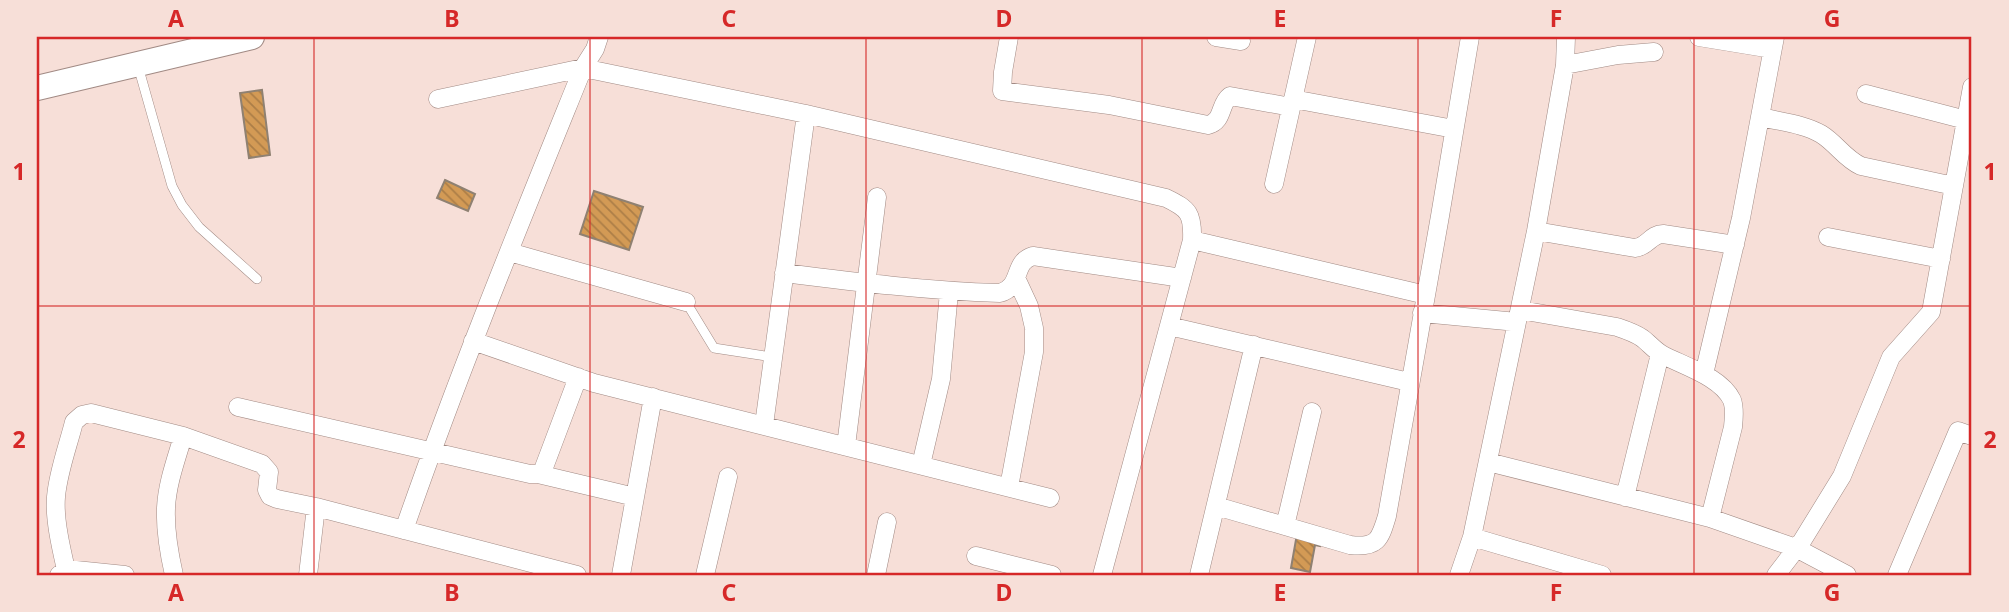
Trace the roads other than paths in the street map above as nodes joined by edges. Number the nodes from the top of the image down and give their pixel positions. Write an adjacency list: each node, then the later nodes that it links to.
1 (251, 37): 12 (street)
2 (599, 37): 14 (street)
3 (1009, 37): 17 (street)
4 (1216, 37): 9 (street)
5 (1307, 37): 20 (street)
6 (1469, 37): 25 (street)
7 (1566, 37): 13 (street)
8 (1699, 37): 10 (street)
9 (1241, 41)
10 (1774, 43): 23 (street)
11 (1654, 52): 13 (street)
12 (137, 64): 16 (street); 38 (lane)
13 (1565, 65): 29 (street)
14 (583, 68): 19 (street); 22 (street); 33 (street)
15 (1972, 87): 24 (street)
16 (37, 89)
17 (1002, 91): 20 (street); 21 (street)
18 (1866, 94): 24 (street)
19 (438, 99)
20 (1292, 103): 25 (street); 26 (street)
21 (999, 110)
22 (806, 114): 31 (street); 35 (street)
23 (1761, 117): 27 (street); 32 (street)
24 (1966, 120): 27 (street)
25 (1454, 129): 42 (street)
26 (1274, 184)
27 (1954, 186): 34 (street)
28 (877, 197): 39 (street)
29 (1536, 231): 32 (street); 43 (street)
30 (1828, 237): 34 (street)
31 (1192, 240): 37 (street); 42 (street)
32 (1735, 245): 49 (street)
33 (509, 252): 41 (street); 45 (street)
34 (1941, 259): 75 (street)
35 (784, 273): 39 (street); 48 (street)
36 (1016, 278): 37 (street); 40 (street); 64 (street)
37 (1182, 278): 44 (street)
38 (257, 279)
39 (866, 284): 40 (street); 58 (street)
40 (949, 292): 61 (street)
41 (686, 302): 48 (lane)
42 (1424, 304): 43 (street); 51 (street)
43 (1518, 316): 47 (street); 60 (street)
44 (1169, 326): 46 (street); 86 (street)
45 (473, 341): 50 (street); 59 (street)
46 (1254, 345): 51 (street); 68 (street)
47 (1660, 354): 49 (street); 65 (street)
48 (772, 357): 55 (street)
49 (1704, 374): 70 (street)
50 (578, 377): 52 (street); 62 (street)
51 (1409, 382): 72 (street)
52 (653, 397): 55 (street); 66 (street)
53 (238, 407): 59 (street)
54 (1312, 412): 72 (street)
55 (764, 425): 58 (street)
56 (183, 436): 69 (street); 77 (street); 79 (street)
57 (1972, 436): 92 (street)
58 (846, 446): 61 (street)
59 (432, 452): 62 (street); 73 (street)
60 (1488, 462): 65 (street); 74 (street)
61 (921, 465): 64 (street)
62 (537, 474): 66 (street)
63 (728, 477): 83 (street)
64 (1009, 487): 67 (street)
65 (1625, 496): 70 (street)
66 (635, 497): 82 (street)
67 (1050, 498)
68 (1216, 506): 72 (street); 87 (street)
69 (316, 507): 73 (street); 80 (street)
70 (1710, 519): 75 (street)
71 (887, 522): 84 (street)
72 (1285, 526)
73 (404, 530): 81 (street)
74 (1472, 537): 88 (street); 89 (street)
75 (1796, 548): 90 (street); 91 (street)
76 (976, 556): 85 (street)
77 (65, 573): 78 (street)
78 (125, 575)
79 (174, 575)
80 (308, 575)
81 (577, 575)
82 (621, 575)
83 (705, 575)
84 (876, 575)
85 (1052, 575)
86 (1102, 575)
87 (1199, 575)
88 (1459, 575)
89 (1602, 575)
90 (1776, 575)
91 (1847, 575)
92 (1897, 575)

